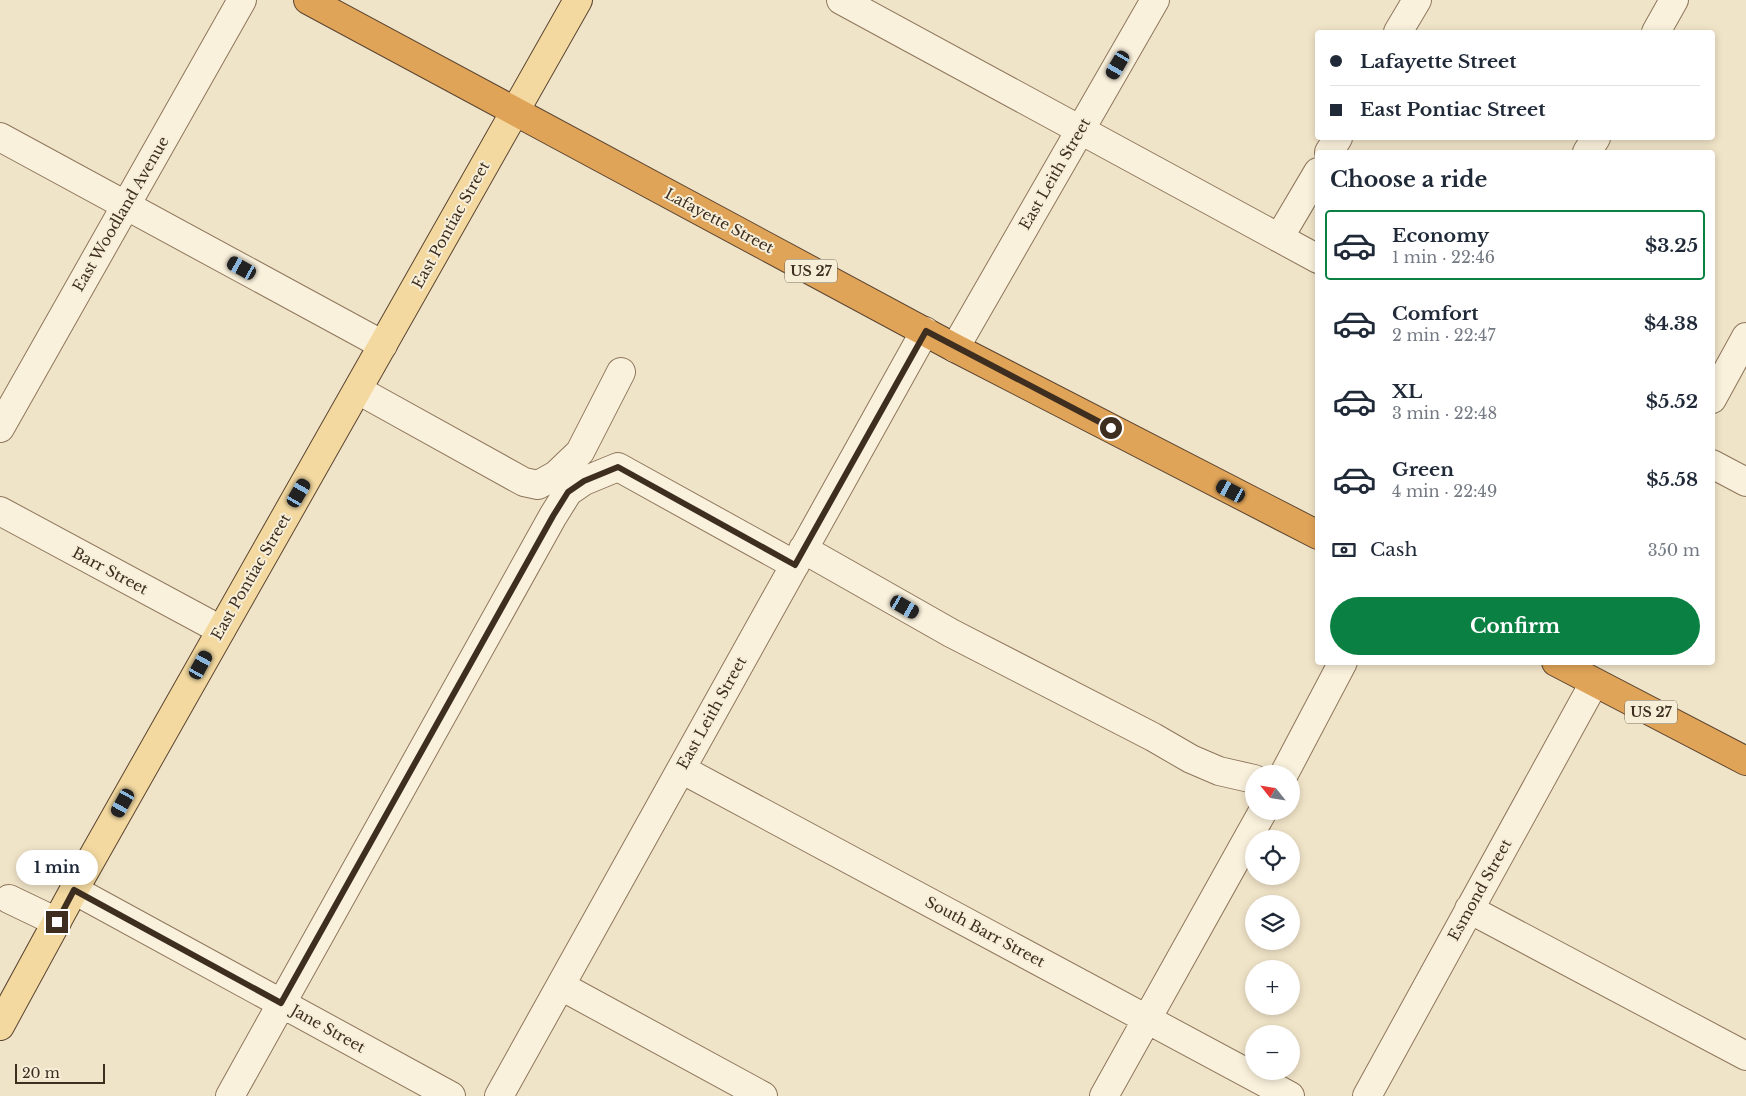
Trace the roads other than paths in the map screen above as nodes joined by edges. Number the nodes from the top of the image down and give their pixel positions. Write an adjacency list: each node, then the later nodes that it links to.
1 (242, 0): 14 (street, East Woodland Avenue)
2 (308, 0): 10 (highway, Lafayette Street / US 27)
3 (578, 0): 10 (main road, East Pontiac Street)
4 (1155, 0): 11 (street, East Leith Street)
5 (1417, 0): 8 (street)
6 (1674, 0): 9 (street)
7 (855, 3): 11 (street)
8 (1399, 30)
9 (1657, 30)
10 (514, 112): 17 (highway, Lafayette Street / US 27); 19 (main road, East Pontiac Street)
11 (1080, 130): 15 (street); 20 (street, East Leith Street)
12 (0, 137): 14 (street)
13 (1315, 177): 15 (street)
14 (126, 205): 19 (street); 24 (street, East Woodland Avenue)
15 (1280, 238): 16 (street)
16 (1315, 257)
17 (926, 331): 20 (highway, Lafayette Street / US 27); 29 (street, East Leith Street)
18 (1746, 337): 23 (street)
19 (383, 345): 22 (main road, East Pontiac Street)
20 (955, 348): 28 (highway, Lafayette Street / US 27)
21 (621, 372): 22 (street)
22 (358, 390): 30 (main road, East Pontiac Street)
23 (1715, 394)
24 (0, 428)
25 (1715, 466): 26 (street)
26 (1746, 482)
27 (0, 511): 30 (street, Barr Street)
28 (1315, 533)
29 (799, 557): 36 (street, East Leith Street); 37 (street); 44 (street)
30 (221, 630): 39 (main road, East Pontiac Street)
31 (1341, 665): 35 (street)
32 (1561, 665): 33 (highway, US 27)
33 (1594, 683): 34 (highway, US 27); 41 (street, Esmond Street)
34 (1746, 761)
35 (1289, 765)
36 (680, 769): 43 (street, East Leith Street); 45 (street, South Barr Street)
37 (1245, 776)
38 (1259, 820): 45 (street)
39 (74, 890): 42 (main road, East Pontiac Street); 44 (street, Jane Street)
40 (3, 903): 42 (street)
41 (1469, 910): 47 (street); 54 (street, Esmond Street)
42 (57, 922): 46 (main road, East Pontiac Street)
43 (561, 986): 50 (street, East Leith Street); 51 (street)
44 (281, 1003): 48 (street); 49 (street, Jane Street)
45 (1148, 1020): 52 (street); 53 (street, South Barr Street)
46 (0, 1026)
47 (1746, 1056)
48 (230, 1096)
49 (450, 1096)
50 (499, 1096)
51 (763, 1096)
52 (1104, 1096)
53 (1290, 1096)
54 (1367, 1096)

